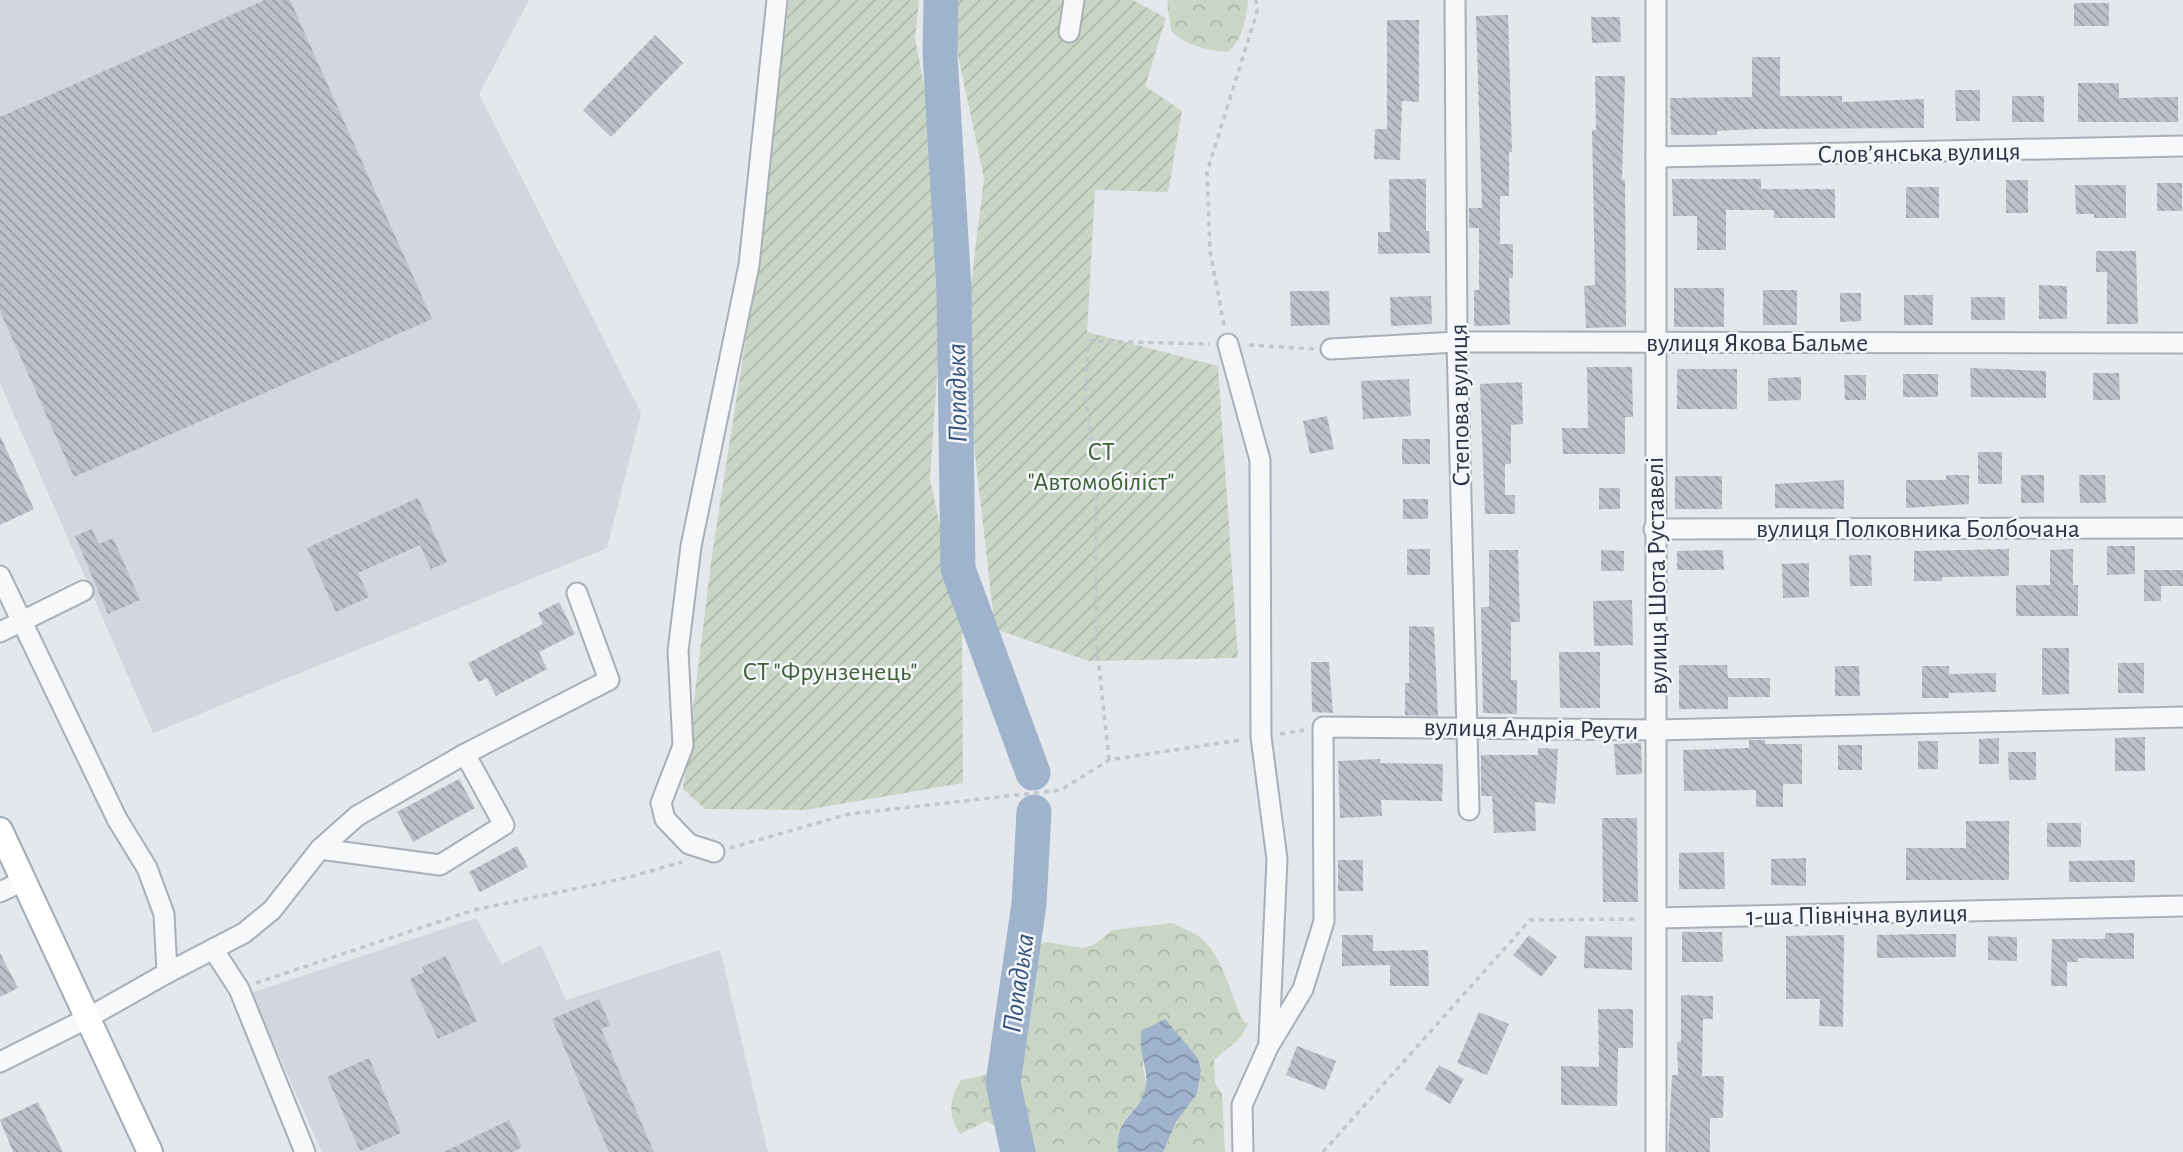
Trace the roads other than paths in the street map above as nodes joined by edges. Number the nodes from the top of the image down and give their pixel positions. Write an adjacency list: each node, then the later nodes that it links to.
1 (777, 0): 27 (street)
2 (1074, 0): 5 (street)
3 (1454, 0): 8 (street, Степова вулиця)
4 (1656, 0): 7 (street, вулиця Шота Руставелі)
5 (1069, 32)
6 (2183, 146): 7 (street, Словʼянська вулиця)
7 (1656, 157): 9 (street, вулиця Шота Руставелі)
8 (1457, 341): 9 (street, вулиця Якова Бальме); 12 (street, вулиця Якова Бальме); 21 (street, Степова вулиця)
9 (1654, 342): 10 (street, вулиця Якова Бальме); 14 (street, вулиця Шота Руставелі)
10 (2183, 343)
11 (1228, 344): 35 (street)
12 (1331, 349)
13 (2183, 528): 14 (street, вулиця Полковника Болбочана)
14 (1654, 529): 22 (street, вулиця Шота Руставелі)
15 (0, 576): 18 (street)
16 (83, 591): 18 (street)
17 (577, 593): 23 (street)
18 (22, 622): 19 (street); 33 (street)
19 (0, 632)
20 (2183, 717): 22 (street, вулиця Андрія Реути)
21 (1468, 727): 22 (street, вулиця Андрія Реути); 24 (street, Степова вулиця); 35 (street, вулиця Андрія Реути)
22 (1658, 730): 31 (street, вулиця Шота Руставелі)
23 (465, 754): 26 (street); 26 (street)
24 (1469, 810)
25 (0, 830): 28 (main road)
26 (320, 849): 32 (street)
27 (714, 852)
28 (23, 881): 29 (street); 34 (main road)
29 (0, 892)
30 (2183, 906): 31 (street, 1-ша Північна вулиця)
31 (1657, 918): 40 (street, вулиця Шота Руставелі)
32 (213, 949): 33 (street); 38 (street)
33 (167, 973): 34 (street)
34 (86, 1020): 36 (street); 37 (main road)
35 (1269, 1046): 39 (street)
36 (0, 1062)
37 (150, 1152)
38 (305, 1152)
39 (1243, 1152)
40 (1656, 1152)

